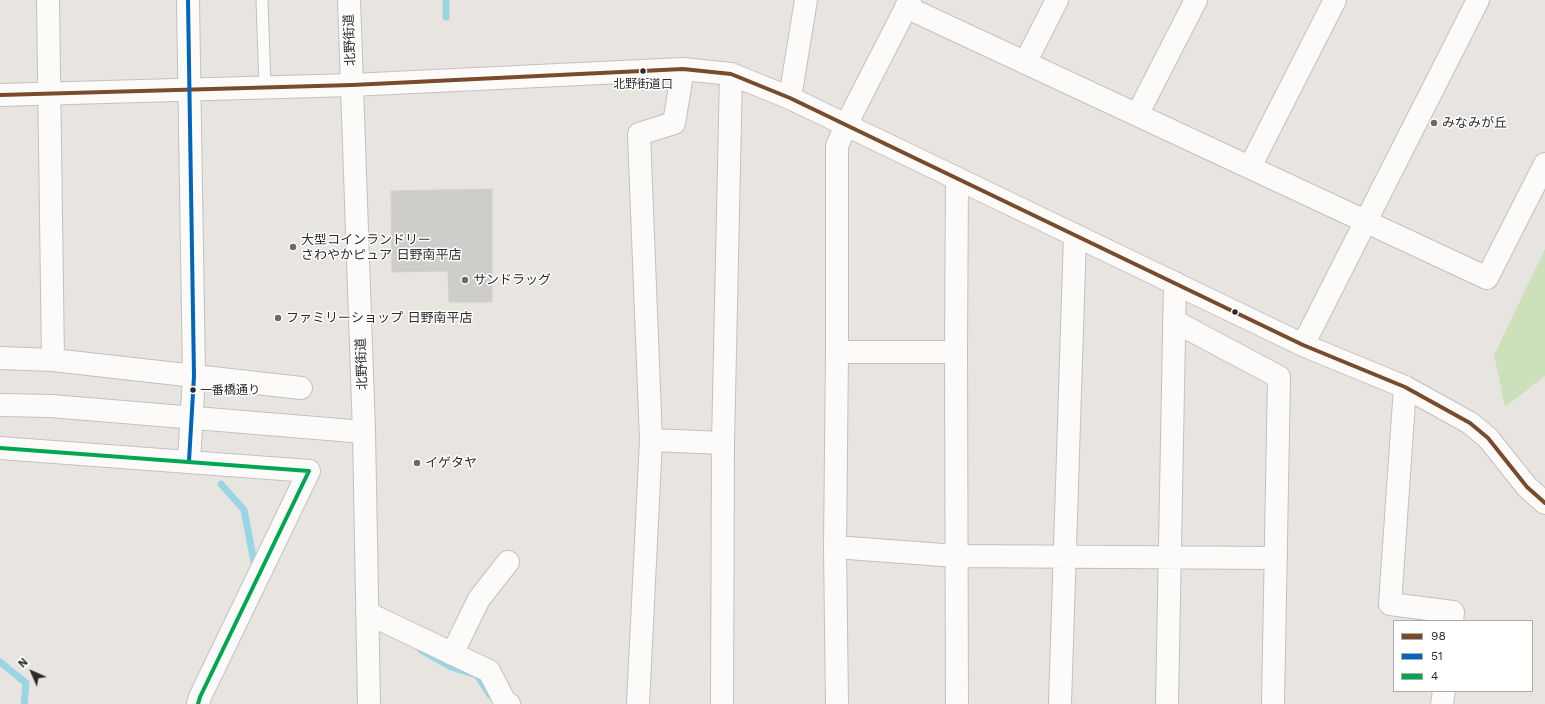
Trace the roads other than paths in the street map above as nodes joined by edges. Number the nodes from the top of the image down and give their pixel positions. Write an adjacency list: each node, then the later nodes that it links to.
1 (48, 0): 17 (street)
2 (188, 0): 16 (street)
3 (262, 0): 15 (lane)
4 (349, 0): 14 (street, 北野街道)
5 (806, 0): 19 (street)
6 (1057, 0): 11 (street)
7 (1196, 0): 20 (street)
8 (1335, 0): 23 (street)
9 (1478, 0): 25 (street)
10 (908, 4): 11 (street); 21 (street)
11 (1025, 63): 20 (street)
12 (683, 69): 13 (street); 14 (street); 40 (street)
13 (731, 74): 19 (street); 41 (street)
14 (352, 85): 15 (street); 39 (street, 北野街道)
15 (265, 87): 16 (street)
16 (189, 90): 17 (street); 34 (street)
17 (50, 93): 18 (street); 33 (street)
18 (0, 95)
19 (790, 98): 21 (street)
20 (1137, 115): 23 (street)
21 (846, 125): 24 (street); 30 (street)
22 (1545, 164): 25 (street)
23 (1250, 167): 25 (street)
24 (957, 178): 26 (street); 31 (street)
25 (1366, 221): 29 (street)
26 (1075, 235): 27 (street); 47 (street)
27 (1175, 283): 28 (street); 29 (street)
28 (1174, 322): 48 (street); 49 (street)
29 (1303, 345): 35 (street)
30 (837, 352): 31 (street); 45 (street)
31 (956, 352): 46 (street)
32 (0, 358): 33 (street)
33 (53, 360): 34 (street)
34 (194, 376): 36 (street); 38 (street)
35 (1405, 387): 44 (street); 52 (street)
36 (301, 388)
37 (0, 405): 38 (street)
38 (191, 417): 39 (street); 43 (street)
39 (364, 432): 51 (street, 北野街道)
40 (651, 440): 41 (street); 58 (street)
41 (723, 443): 59 (street)
42 (0, 448): 43 (street)
43 (189, 461): 55 (street)
44 (1545, 503)
45 (835, 547): 46 (street); 60 (street)
46 (956, 556): 47 (street); 61 (street)
47 (1065, 556): 48 (street); 62 (street)
48 (1171, 557): 49 (street); 63 (street)
49 (1276, 558): 64 (street)
50 (508, 562): 53 (street)
51 (367, 613): 53 (street); 56 (street, 北野街道)
52 (1452, 620)
53 (452, 654): 57 (street)
54 (1444, 692): 65 (street)
55 (198, 704)
56 (369, 704)
57 (509, 704)
58 (638, 704)
59 (722, 704)
60 (837, 704)
61 (957, 704)
62 (1060, 704)
63 (1167, 704)
64 (1273, 704)
65 (1442, 704)

